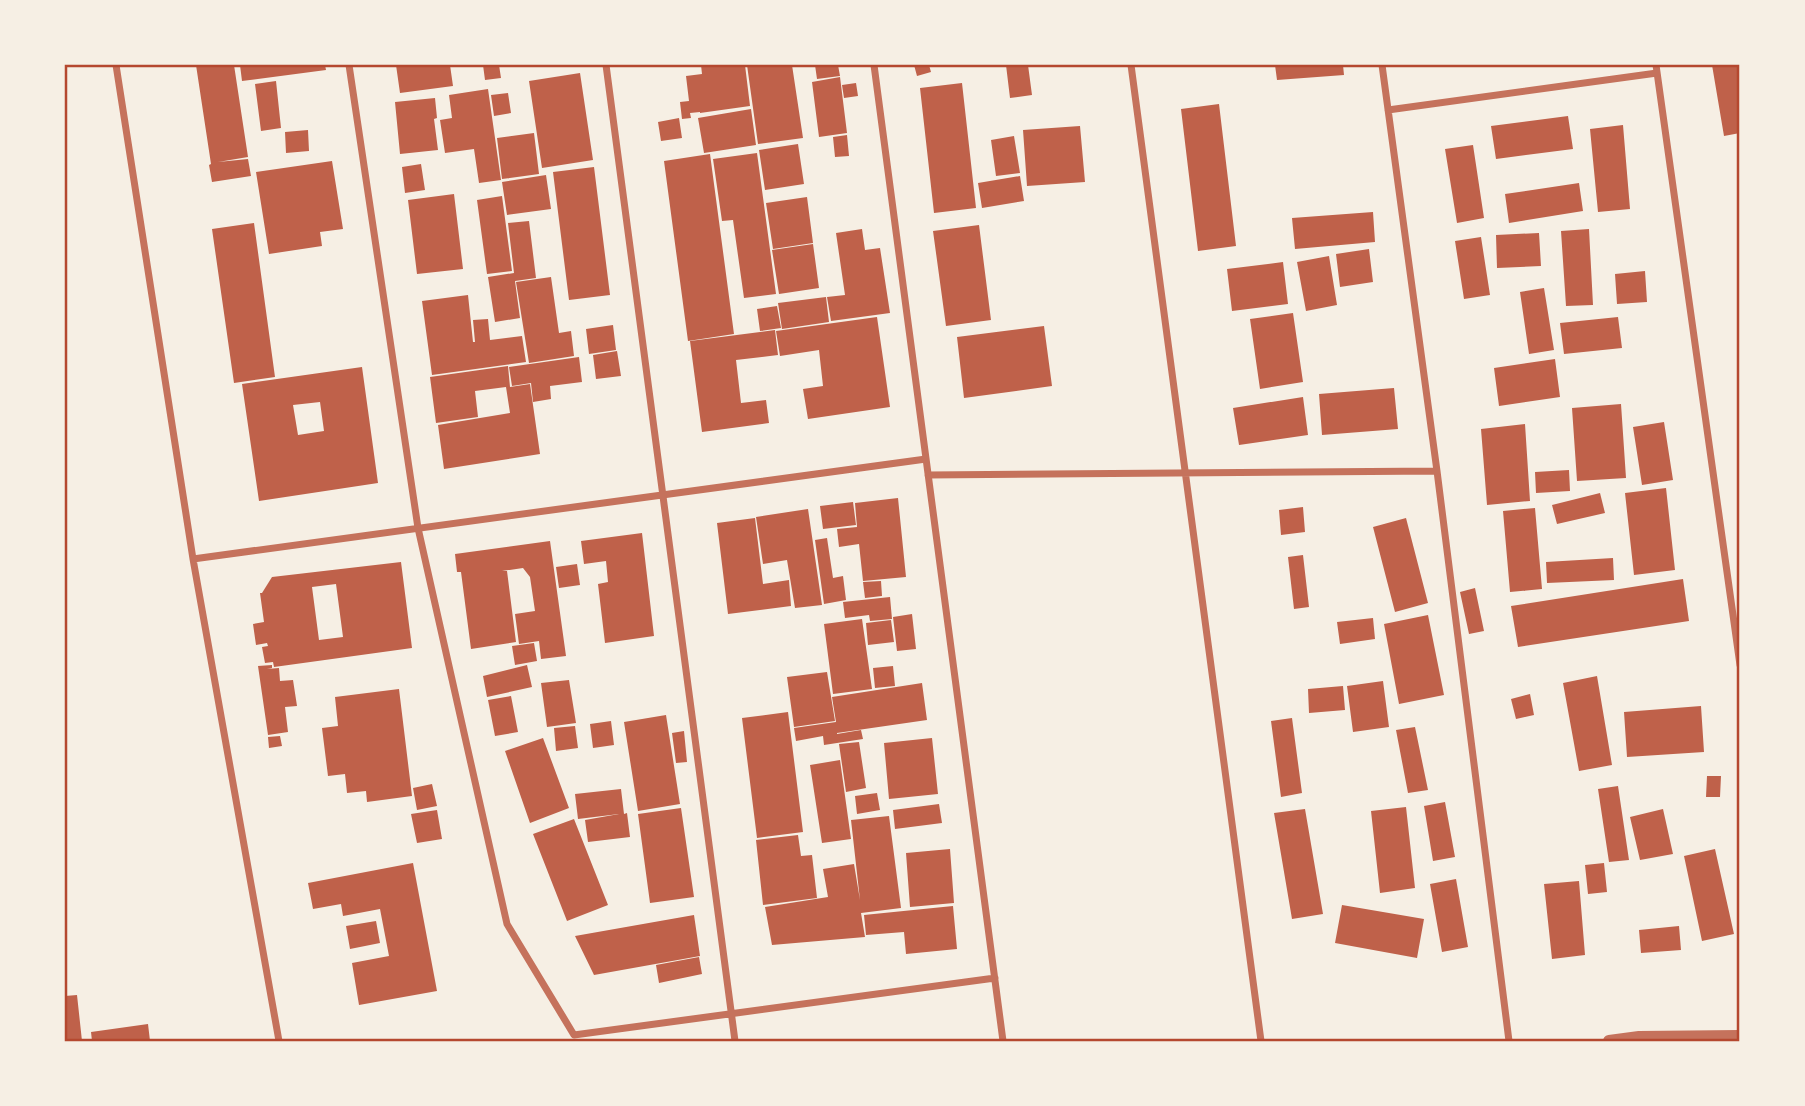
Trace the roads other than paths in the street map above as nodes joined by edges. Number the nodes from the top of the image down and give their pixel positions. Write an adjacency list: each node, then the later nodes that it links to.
1 (116, 65): 15 (street)
2 (349, 65): 14 (street)
3 (606, 65): 13 (street)
4 (874, 65): 9 (street)
5 (1131, 65): 11 (street)
6 (1382, 65): 8 (street)
7 (1657, 69): 8 (street); 16 (street)
8 (1388, 110): 10 (street)
9 (926, 459): 12 (street); 13 (street)
10 (1437, 471): 11 (street); 25 (street)
11 (1185, 473): 12 (street); 24 (street)
12 (928, 475): 17 (street)
13 (663, 495): 14 (street); 18 (street)
14 (418, 528): 15 (street); 18 (street)
15 (193, 559): 21 (street)
16 (1740, 665)
17 (995, 978): 18 (street); 23 (street)
18 (732, 1013): 22 (street)
19 (1740, 1036): 20 (street)
20 (1639, 1037): 26 (street); 27 (street)
21 (279, 1041)
22 (735, 1041)
23 (1003, 1041)
24 (1261, 1041)
25 (1509, 1041)
26 (1615, 1041)
27 (1660, 1041)

